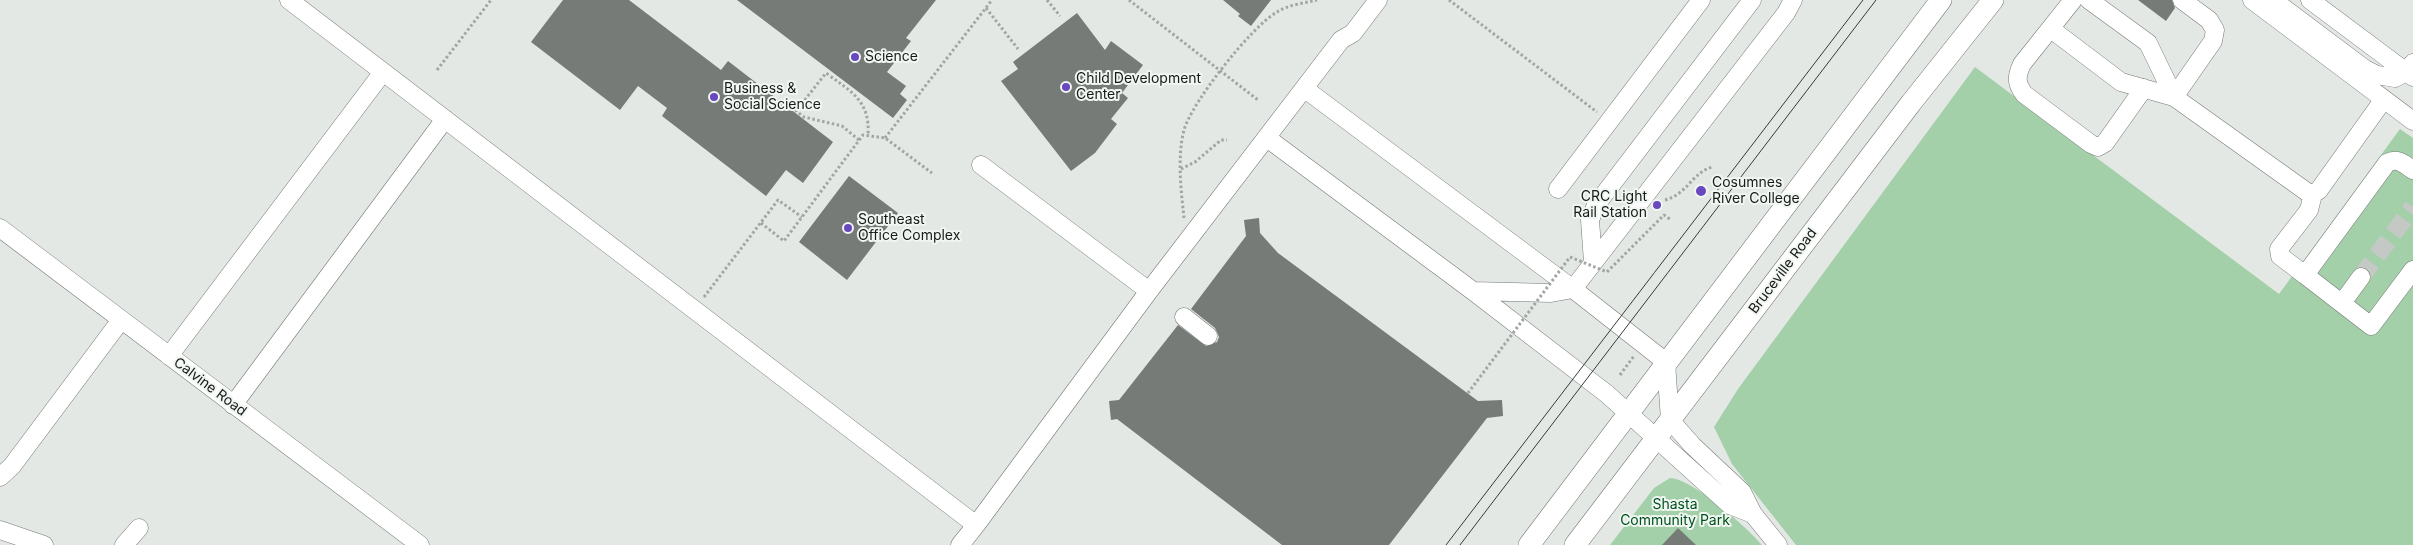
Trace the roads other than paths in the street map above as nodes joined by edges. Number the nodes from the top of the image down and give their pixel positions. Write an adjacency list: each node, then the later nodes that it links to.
1 (289, 0): 16 (street)
2 (1378, 0): 18 (street)
3 (1701, 0): 26 (street)
4 (1752, 0): 30 (street)
5 (1793, 0): 30 (street)
6 (1941, 0): 43 (main road)
7 (1993, 0): 46 (main road, Bruceville Road)
8 (2072, 0): 14 (street)
9 (2089, 0): 19 (street)
10 (2182, 0): 19 (street)
11 (2252, 0): 20 (street)
12 (2267, 0): 15 (street)
13 (2313, 1): 15 (street)
14 (2051, 29): 17 (street); 17 (street)
15 (2411, 70)
16 (383, 72): 21 (street); 42 (street)
17 (2144, 88): 19 (street)
18 (1305, 89): 23 (street); 34 (street)
19 (2174, 97): 27 (street)
20 (2384, 99): 22 (street); 27 (street)
21 (444, 119): 44 (street); 50 (street)
22 (2413, 121)
23 (1267, 138): 35 (street); 36 (street)
24 (981, 165): 35 (street)
25 (2413, 170): 32 (street)
26 (1558, 189)
27 (2314, 194): 32 (street)
28 (0, 228): 39 (street, Calvine Road)
29 (2413, 255): 40 (street)
30 (1594, 262): 34 (street)
31 (2413, 270): 40 (street)
32 (2305, 275): 37 (street)
33 (2361, 277): 37 (street)
34 (1573, 289): 36 (street); 43 (street)
35 (1149, 291): 50 (street)
36 (1473, 291): 45 (street)
37 (2342, 303): 40 (street)
38 (1184, 317): 41 (street)
39 (120, 320): 42 (street, Calvine Road); 48 (street)
40 (2367, 323)
41 (1208, 336)
42 (169, 356): 44 (street, Calvine Road)
43 (1666, 362): 45 (main road); 46 (street)
44 (233, 405): 55 (street, Calvine Road)
45 (1628, 413): 47 (street); 57 (main road)
46 (1670, 420): 47 (main road, Bruceville Road); 49 (street)
47 (1655, 440): 49 (street); 58 (main road, Bruceville Road)
48 (0, 477)
49 (1752, 514): 59 (street)
50 (976, 526): 56 (street)
51 (139, 528): 54 (street)
52 (0, 530): 53 (street)
53 (44, 545)
54 (124, 545)
55 (420, 545)
56 (960, 545)
57 (1529, 545)
58 (1575, 545)
59 (1778, 545)

